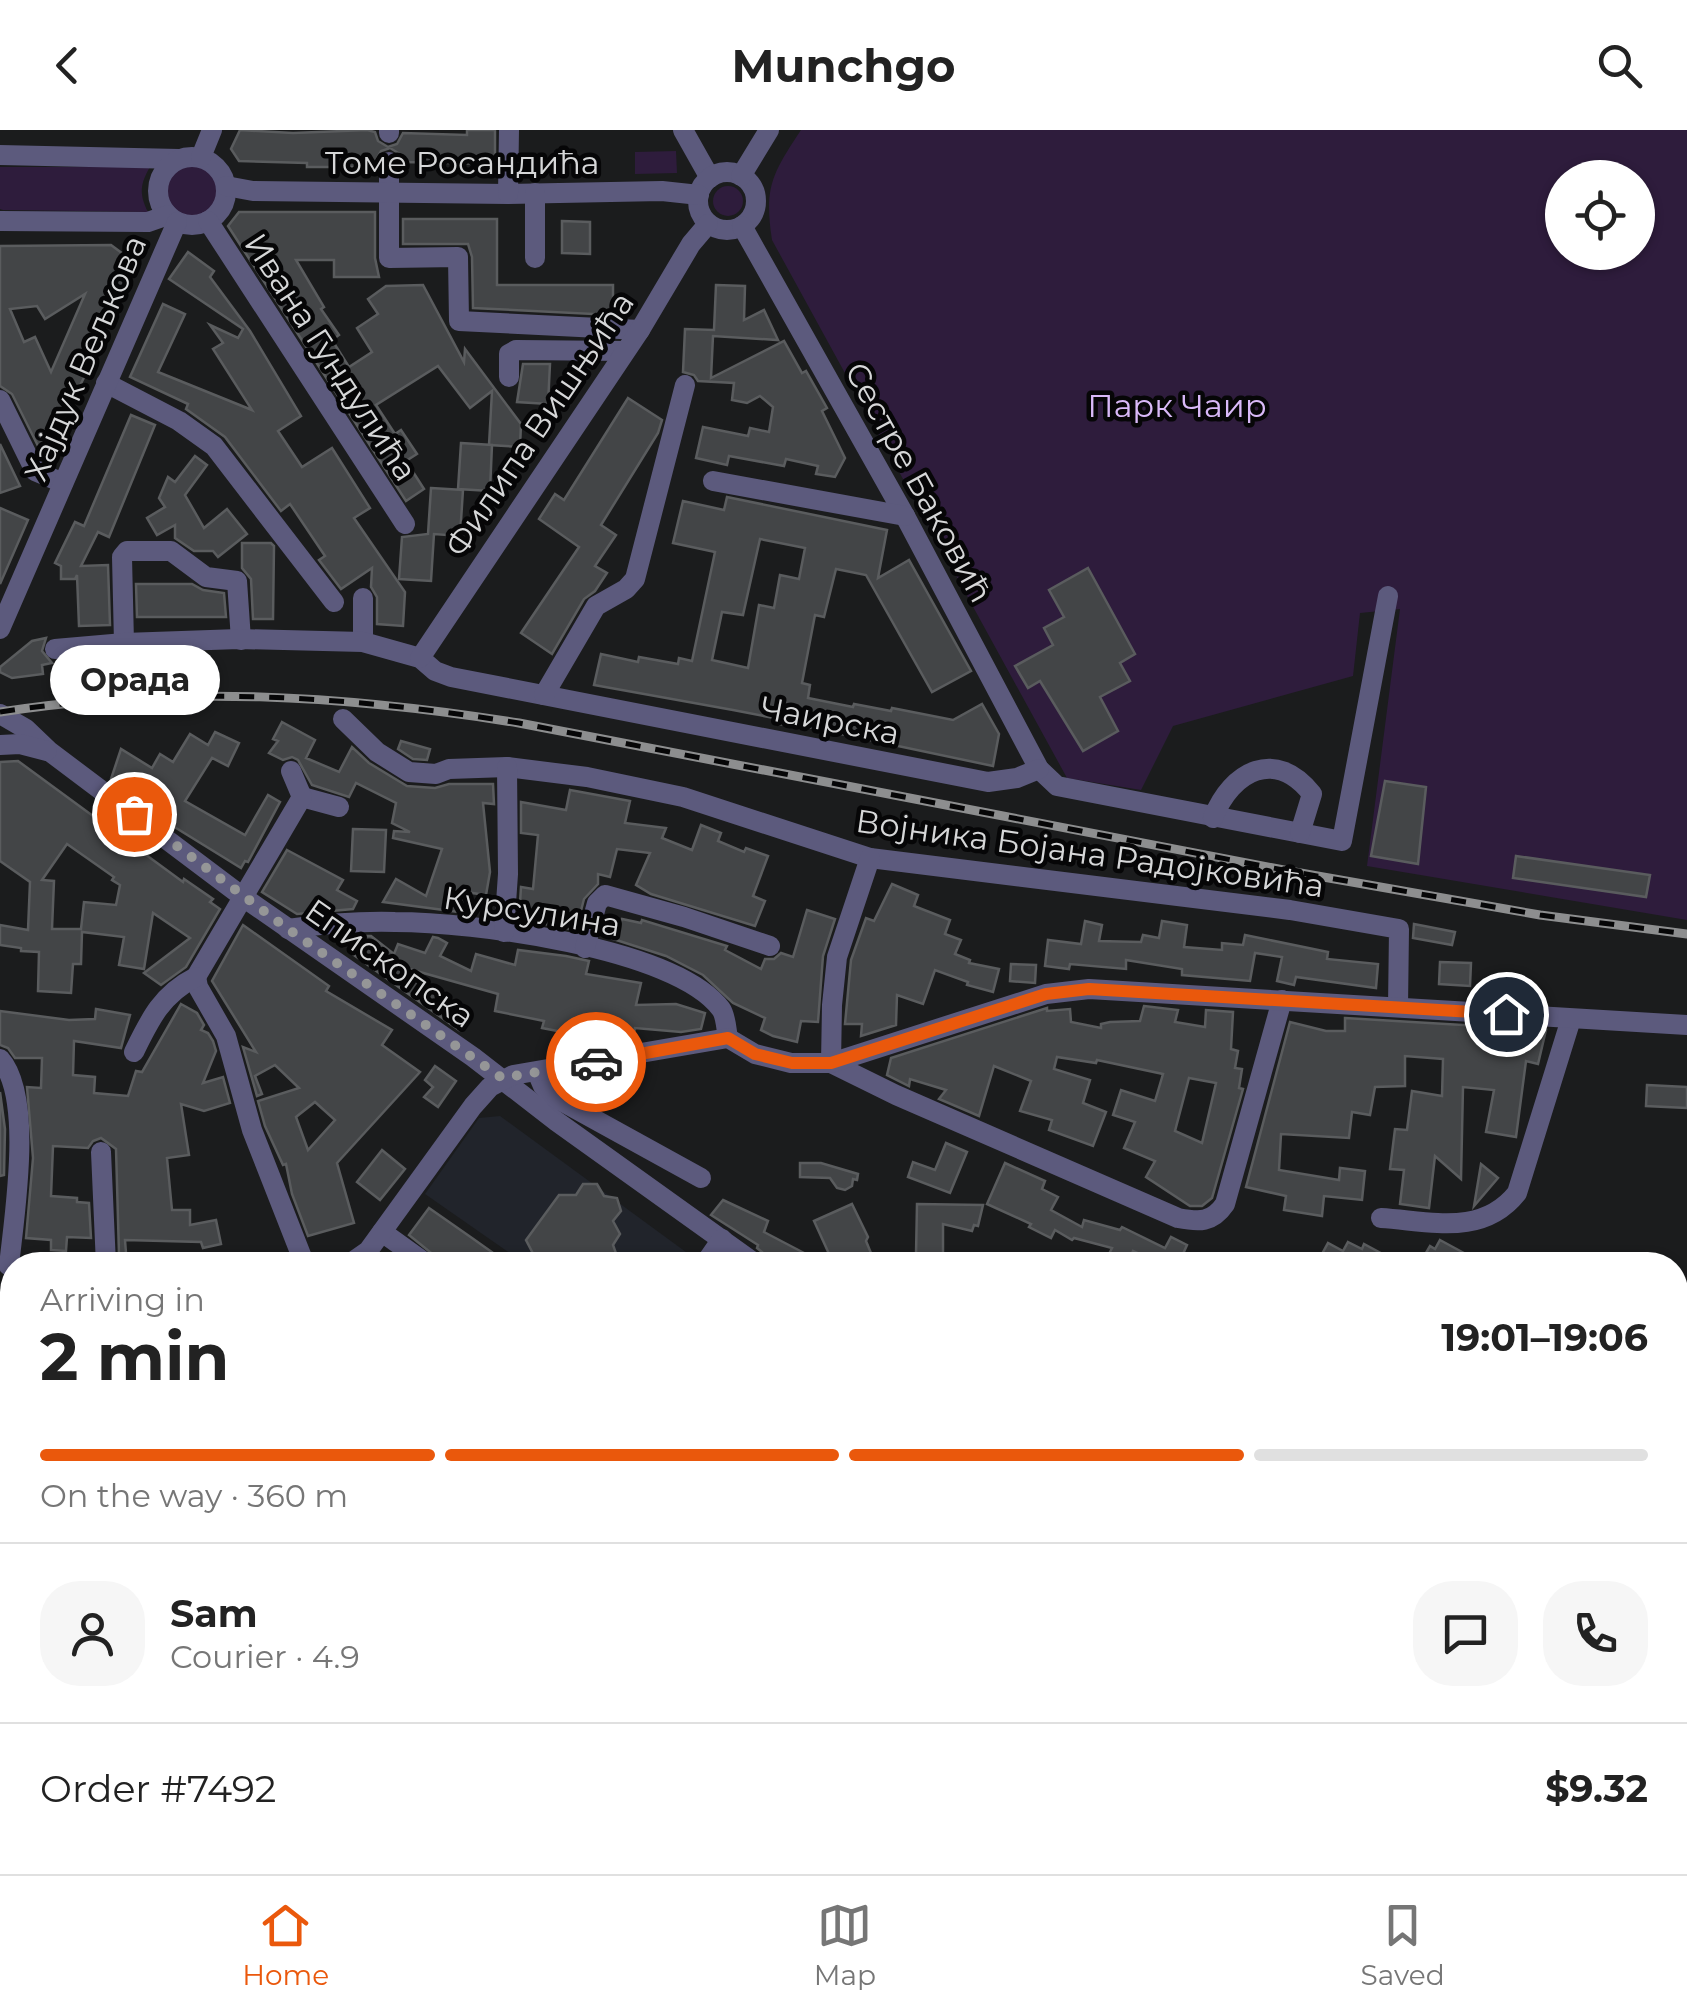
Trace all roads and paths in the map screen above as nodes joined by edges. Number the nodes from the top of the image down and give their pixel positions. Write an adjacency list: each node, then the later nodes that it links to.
1 (212, 130): 6 (street)
2 (509, 130): 14 (street)
3 (683, 130): 11 (street)
4 (769, 130): 9 (street)
5 (0, 155): 7 (street)
6 (200, 157): 7 (street); 10 (street)
7 (178, 159): 15 (street)
8 (389, 162): 13 (street)
9 (741, 176): 11 (street); 19 (street)
10 (226, 186): 13 (street, Томе Росандића); 17 (street)
11 (704, 186): 12 (street, Томе Росандића); 18 (street)
12 (534, 193): 14 (street, Томе Росандића); 20 (street)
13 (388, 194): 14 (street, Томе Росандића); 21 (street)
14 (508, 194)
15 (172, 219): 16 (street); 17 (street); 24 (street, Хајдук Вељкова)
16 (0, 221)
17 (208, 221): 30 (street, Ивана Гундулића)
18 (708, 224): 19 (street); 21 (street, Филипа Вишњића)
19 (742, 226): 29 (street, Сестре Баковић)
20 (535, 258)
21 (640, 330): 22 (street, Филипа Вишњића)
22 (625, 351): 23 (street); 39 (street, Филипа Вишњића)
23 (508, 376)
24 (106, 382): 28 (street, Хајдук Вељкова); 33 (street)
25 (685, 385): 40 (street)
26 (0, 400): 28 (street)
27 (713, 482): 29 (street)
28 (63, 483): 34 (street, Хајдук Вељкова)
29 (904, 516): 46 (street, Сестре Баковић)
30 (405, 524)
31 (1388, 596): 51 (street)
32 (363, 598): 37 (street)
33 (334, 602)
34 (0, 629)
35 (241, 640): 36 (street, Чаирска); 36 (street); 37 (street, Чаирска)
36 (124, 642): 38 (street, Чаирска)
37 (362, 642): 39 (street, Чаирска)
38 (55, 649)
39 (420, 658): 40 (street, Чаирска)
40 (544, 695): 46 (street, Чаирска)
41 (0, 714): 44 (street, Епископска)
42 (343, 718): 45 (street, Војника Бојана Радојковића)
43 (0, 745): 44 (street)
44 (49, 751): 53 (street, Епископска)
45 (507, 767): 52 (street, Војника Бојана Радојковића); 55 (street)
46 (1038, 769): 50 (street)
47 (291, 771): 48 (street)
48 (302, 797): 49 (street); 53 (street)
49 (339, 807)
50 (1213, 818): 51 (street); 51 (street)
51 (1300, 833)
52 (870, 858): 60 (street, Војника Бојана Радојковића); 66 (street)
53 (243, 896): 54 (street, Епископска); 58 (street)
54 (288, 929): 55 (street, Курсулина); 68 (street, Епископска)
55 (504, 932): 57 (street, Курсулина)
56 (770, 946): 57 (street)
57 (585, 948): 63 (street, Курсулина)
58 (196, 976): 64 (street); 76 (street)
59 (1282, 1000): 60 (street); 66 (street); 66 (street)
60 (1398, 1007): 61 (street)
61 (1570, 1019): 62 (street); 71 (street)
62 (1687, 1026)
63 (728, 1038): 66 (street); 67 (street)
64 (134, 1052)
65 (0, 1059): 74 (street)
66 (831, 1063)
67 (537, 1072): 68 (street); 70 (street)
68 (502, 1078): 72 (street); 73 (street, Епископска)
69 (101, 1152): 75 (street)
70 (701, 1178)
71 (1380, 1218)
72 (382, 1232): 77 (street); 78 (street)
73 (722, 1239): 79 (street); 80 (street, Епископска)
74 (9, 1252)
75 (105, 1252)
76 (300, 1252)
77 (367, 1252)
78 (410, 1252)
79 (713, 1252)
80 (740, 1252)

